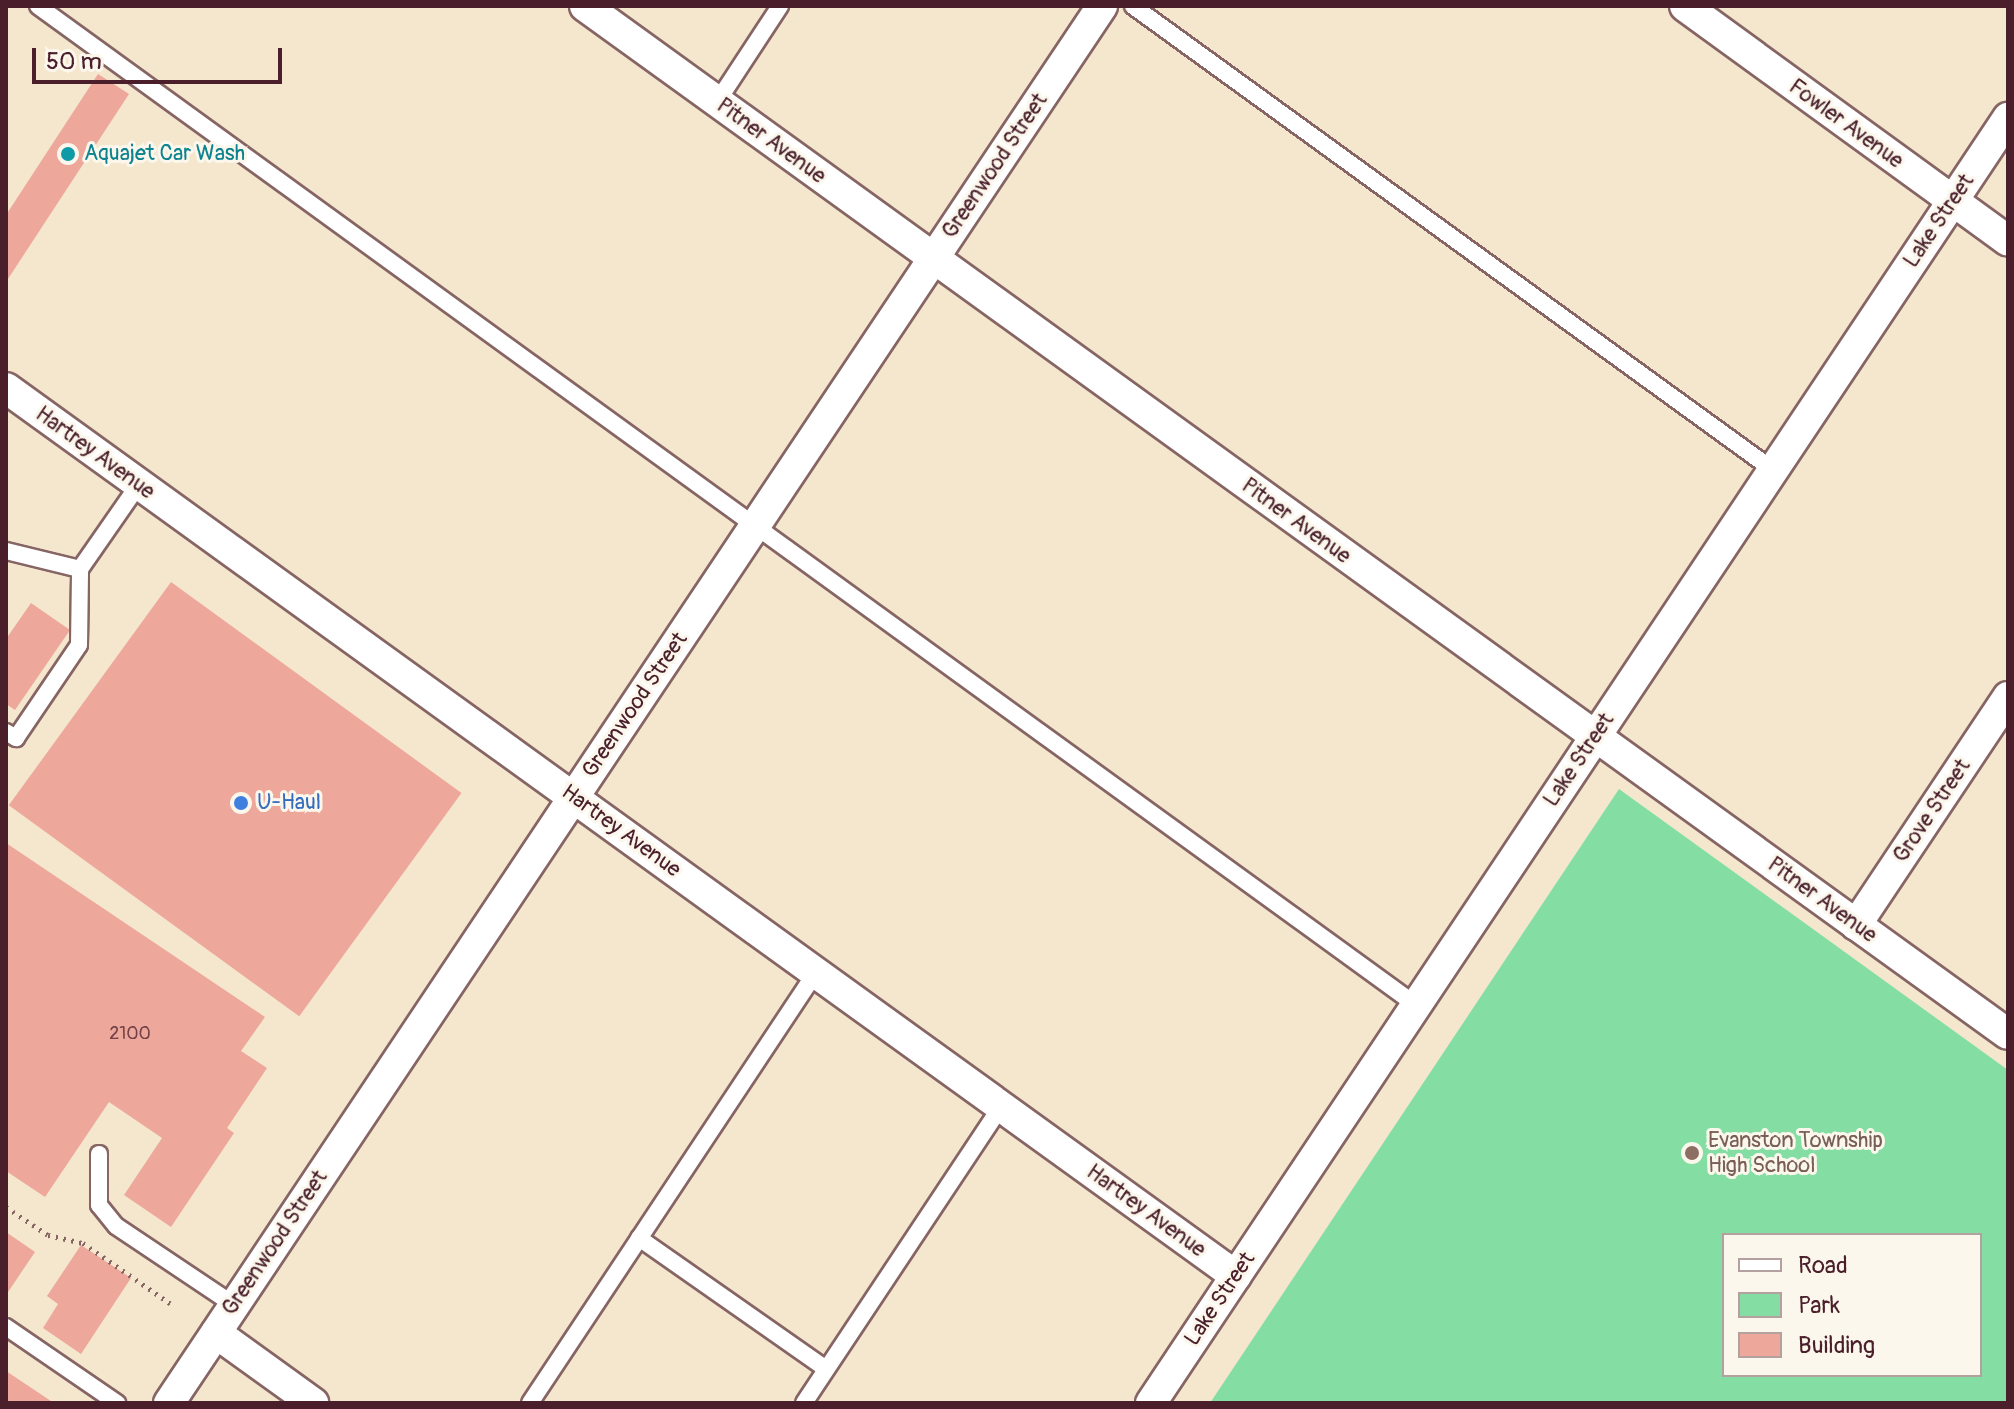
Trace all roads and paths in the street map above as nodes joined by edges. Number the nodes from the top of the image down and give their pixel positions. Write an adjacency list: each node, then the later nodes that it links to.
1 (38, 6): 15 (lane)
2 (585, 6): 7 (street, Pitner Avenue)
3 (780, 6): 7 (lane)
4 (1102, 6): 11 (street, Greenwood Street)
5 (1133, 6): 13 (lane)
6 (1685, 6): 9 (street, Fowler Avenue)
7 (717, 102): 11 (street, Pitner Avenue)
8 (2008, 118): 9 (street, Lake Street)
9 (1953, 201): 10 (street, Fowler Avenue); 13 (street, Lake Street)
10 (2008, 241)
11 (933, 259): 15 (street, Greenwood Street); 20 (street, Pitner Avenue)
12 (6, 388): 14 (street, Hartrey Avenue)
13 (1773, 470): 20 (street, Lake Street)
14 (139, 484): 17 (lane); 21 (street, Hartrey Avenue)
15 (755, 526): 21 (street, Greenwood Street); 24 (lane)
16 (8, 554): 17 (lane)
17 (80, 569): 19 (lane)
18 (2008, 697): 22 (street, Grove Street)
19 (6, 732)
20 (1594, 737): 22 (street, Pitner Avenue); 24 (street, Lake Street)
21 (574, 797): 23 (street, Hartrey Avenue); 31 (street, Greenwood Street)
22 (1856, 925): 25 (street, Pitner Avenue)
23 (816, 972): 26 (street, Hartrey Avenue); 29 (lane)
24 (1416, 1005): 30 (street, Lake Street)
25 (2008, 1034)
26 (1001, 1106): 30 (street, Hartrey Avenue); 35 (lane)
27 (99, 1154): 31 (lane)
28 (6, 1207): 32 (path)
29 (639, 1238): 35 (lane); 39 (lane)
30 (1236, 1276): 41 (street, Lake Street)
31 (234, 1305): 34 (street, Greenwood Street)
32 (174, 1306)
33 (6, 1327): 36 (lane)
34 (216, 1333): 37 (street, Greenwood Street); 38 (street)
35 (826, 1369): 40 (lane)
36 (117, 1403)
37 (169, 1403)
38 (313, 1403)
39 (530, 1403)
40 (804, 1403)
41 (1151, 1403)

